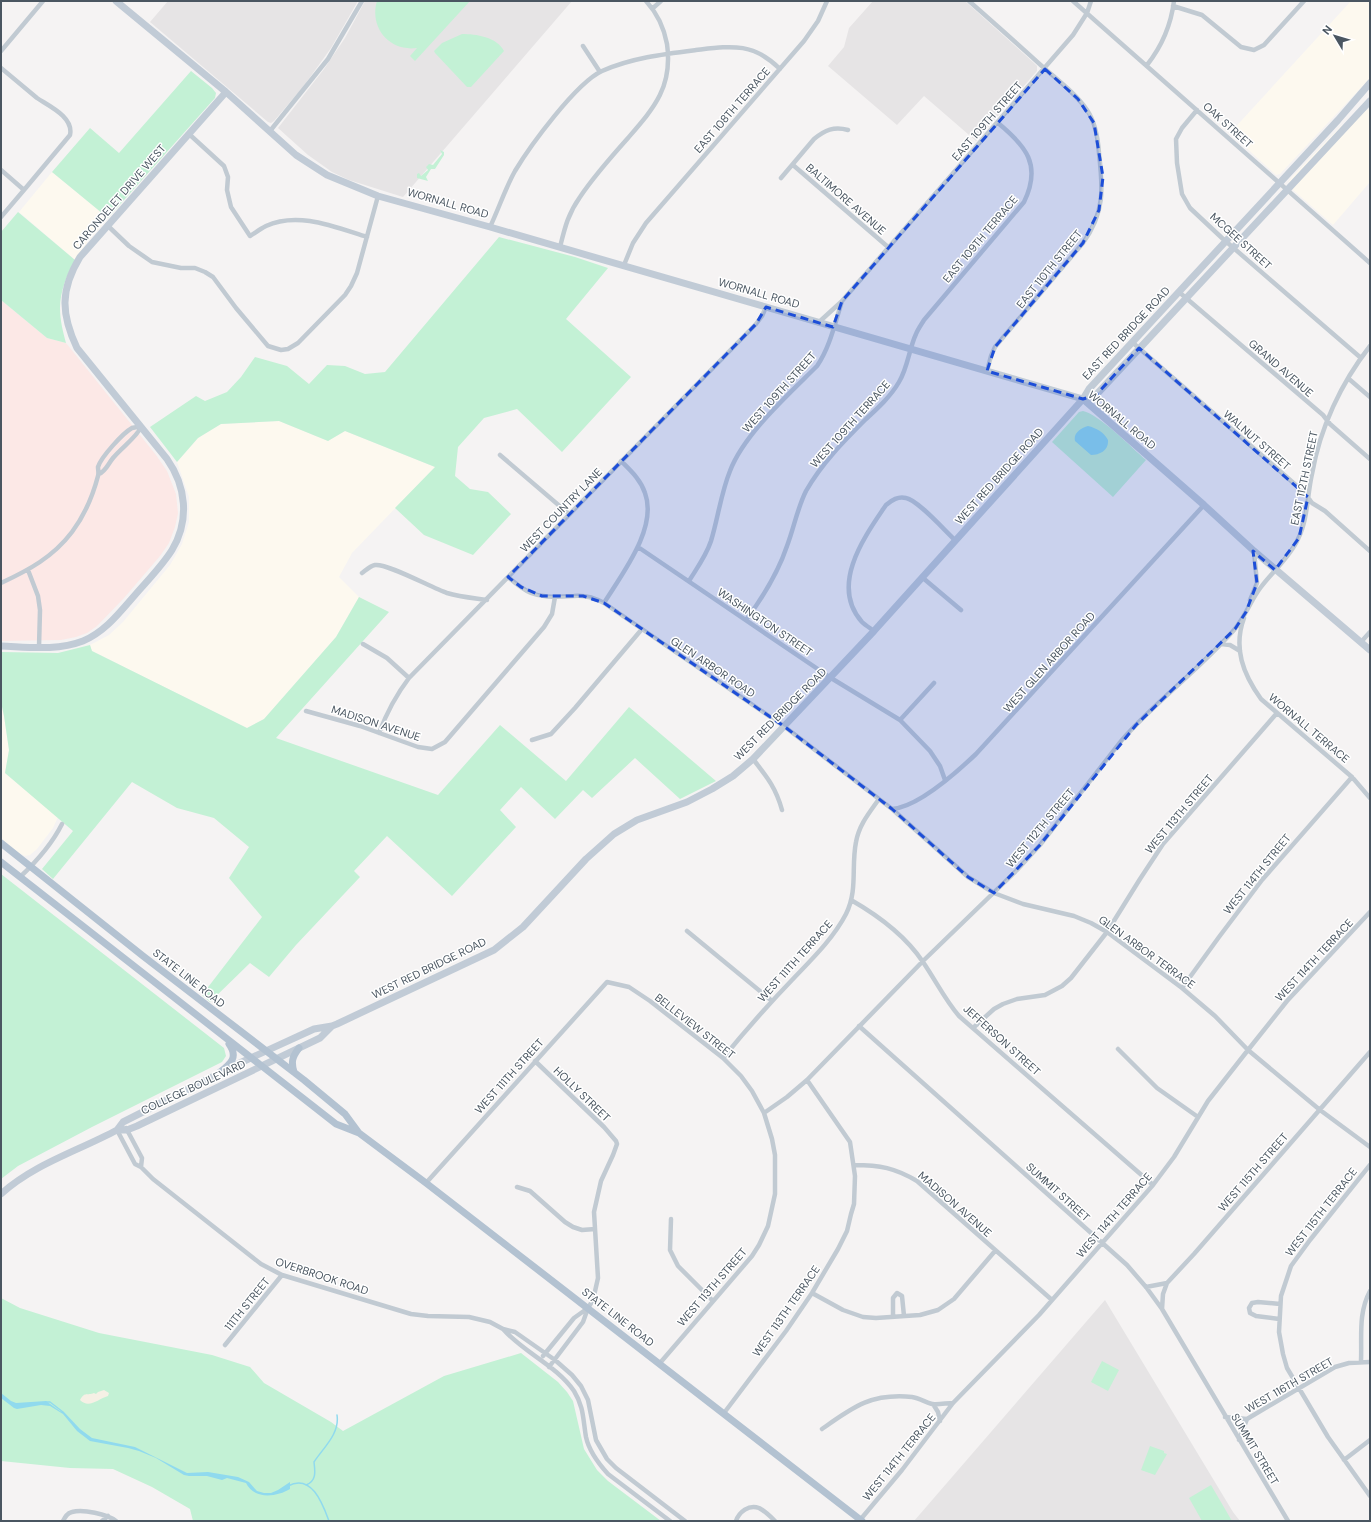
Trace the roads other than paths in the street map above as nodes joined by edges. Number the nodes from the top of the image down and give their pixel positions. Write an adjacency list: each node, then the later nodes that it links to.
1 (42, 1): 15 (street)
2 (116, 1): 23 (main road, WORNALL ROAD)
3 (362, 1): 28 (street)
4 (646, 1): 12 (street)
5 (661, 1): 12 (street)
6 (827, 1): 19 (street, EAST 108TH TERRACE)
7 (969, 1): 20 (street)
8 (1073, 1): 13 (street, OAK STREET)
9 (1091, 1): 13 (street, EAST 109TH STREET)
10 (1304, 1): 11 (street)
11 (1173, 4): 17 (street)
12 (653, 8): 16 (street)
13 (1087, 13): 17 (street, OAK STREET); 20 (street, EAST 109TH STREET)
14 (583, 46): 21 (street)
15 (1, 51)
16 (668, 54): 19 (street); 21 (street); 42 (street)
17 (1147, 65): 25 (street, OAK STREET)
18 (1, 68): 34 (street)
19 (780, 69): 46 (street, EAST 108TH TERRACE)
20 (1045, 69): 26 (street, EAST 109TH STREET); 59 (street, EAST 110TH STREET)
21 (600, 72): 39 (street)
22 (1370, 83): 33 (main road, EAST RED BRIDGE ROAD)
23 (226, 92): 28 (main road, WORNALL ROAD); 29 (main road, CARONDELET DRIVE WEST)
24 (1370, 102): 35 (main road, EAST RED BRIDGE ROAD)
25 (1197, 110): 33 (street, OAK STREET); 41 (street, MCGEE STREET)
26 (998, 123): 43 (street, EAST 109TH STREET); 50 (street, EAST 109TH TERRACE)
27 (848, 130): 30 (street)
28 (270, 131): 36 (main road, WORNALL ROAD)
29 (189, 134): 38 (main road, CARONDELET DRIVE WEST); 40 (street)
30 (793, 165): 32 (street); 43 (street, BALTIMORE AVENUE)
31 (1, 170): 34 (street)
32 (781, 178)
33 (1279, 183): 35 (street, OAK STREET); 41 (main road, EAST RED BRIDGE ROAD)
34 (24, 190): 37 (street)
35 (1287, 190): 44 (main road, EAST RED BRIDGE ROAD); 45 (street, OAK STREET)
36 (378, 196): 39 (main road, WORNALL ROAD); 40 (street)
37 (1, 217)
38 (107, 225): 40 (street); 64 (main road, CARONDELET DRIVE WEST)
39 (490, 227): 42 (main road, WORNALL ROAD)
40 (366, 237)
41 (1226, 241): 44 (street, MCGEE STREET); 47 (main road, EAST RED BRIDGE ROAD)
42 (560, 247): 46 (main road, WORNALL ROAD)
43 (888, 247): 49 (street, WEST 109TH STREET)
44 (1233, 247): 48 (main road, EAST RED BRIDGE ROAD); 58 (street, MCGEE STREET)
45 (1370, 264)
46 (624, 266): 51 (main road, WORNALL ROAD)
47 (1179, 292): 48 (street, GRAND AVENUE); 54 (main road, EAST RED BRIDGE ROAD)
48 (1186, 298): 56 (main road, EAST RED BRIDGE ROAD); 63 (street, GRAND AVENUE)
49 (842, 301): 52 (street, WEST 109TH STREET); 53 (street, WEST 109TH STREET)
50 (937, 304): 57 (street, WEST 109TH TERRACE)
51 (766, 307): 52 (main road, WORNALL ROAD); 67 (street, WEST COUNTRY LANE)
52 (818, 323): 53 (main road, WORNALL ROAD)
53 (833, 327): 57 (main road, WORNALL ROAD); 81 (street, WEST 109TH STREET)
54 (1132, 342): 56 (street, WALNUT STREET); 62 (main road, EAST RED BRIDGE ROAD)
55 (1370, 346): 58 (street, EAST 112TH STREET)
56 (1139, 348): 62 (main road, EAST RED BRIDGE ROAD); 69 (street, WALNUT STREET)
57 (912, 349): 59 (main road, WORNALL ROAD); 88 (street, WEST 109TH TERRACE)
58 (1361, 358): 60 (street, EAST 112TH STREET)
59 (987, 371): 62 (main road, WORNALL ROAD)
60 (1349, 379): 61 (street); 63 (street, EAST 112TH STREET)
61 (1370, 397)
62 (1083, 399): 70 (main road, WORNALL ROAD); 72 (main road, WEST RED BRIDGE ROAD)
63 (1327, 420): 66 (street, GRAND AVENUE); 69 (street, EAST 112TH STREET)
64 (141, 427): 68 (street); 68 (street); 96 (main road, CARONDELET DRIVE WEST)
65 (500, 455): 71 (street)
66 (1370, 460)
67 (621, 461): 71 (street, WEST COUNTRY LANE); 73 (street)
68 (99, 474): 76 (street)
69 (1308, 498): 75 (street, WALNUT STREET); 77 (street, EAST 112TH STREET)
70 (1204, 505): 74 (main road, WORNALL ROAD); 110 (street, WEST GLEN ARBOR ROAD)
71 (569, 514): 79 (street, WEST COUNTRY LANE)
72 (956, 541): 80 (main road, WEST RED BRIDGE ROAD); 90 (street)
73 (638, 547): 81 (street, WASHINGTON STREET); 85 (street)
74 (1254, 551): 77 (main road, WORNALL ROAD); 87 (street, WORNALL TERRACE)
75 (1370, 551)
76 (28, 570): 82 (street); 96 (street)
77 (1275, 570): 87 (street, WEST 112TH STREET); 92 (main road, WORNALL ROAD)
78 (362, 573): 84 (street)
79 (508, 577): 83 (street, GLEN ARBOR ROAD); 84 (street, WEST COUNTRY LANE)
80 (923, 578): 86 (street); 90 (main road, WEST RED BRIDGE ROAD)
81 (689, 581): 88 (street, WASHINGTON STREET)
82 (1, 583)
83 (555, 597): 85 (street, GLEN ARBOR ROAD); 106 (street, MADISON AVENUE)
84 (486, 600): 99 (street, WEST COUNTRY LANE)
85 (604, 603): 89 (street, GLEN ARBOR ROAD)
86 (961, 610)
87 (1246, 612): 94 (street, WEST 112TH STREET); 98 (street, WORNALL TERRACE)
88 (746, 620): 100 (street, WASHINGTON STREET)
89 (642, 629): 105 (street, GLEN ARBOR ROAD); 107 (street)
90 (874, 632): 100 (main road, WEST RED BRIDGE ROAD)
91 (1370, 632): 92 (street)
92 (1362, 642): 97 (main road, WORNALL ROAD)
93 (363, 644): 99 (street)
94 (1221, 644): 98 (street); 120 (street, WEST 112TH STREET)
95 (1, 646): 96 (main road, CARONDELET DRIVE WEST)
96 (39, 647)
97 (1370, 650)
98 (1240, 651): 103 (street, WORNALL TERRACE)
99 (409, 678): 106 (street, WEST COUNTRY LANE)
100 (831, 678): 104 (street, WASHINGTON STREET); 105 (main road, WEST RED BRIDGE ROAD)
101 (934, 683): 104 (street)
102 (306, 711): 106 (street, MADISON AVENUE)
103 (1277, 713): 109 (street, WORNALL TERRACE); 124 (street, WEST 113TH STREET)
104 (900, 720): 110 (street, WASHINGTON STREET)
105 (785, 727): 108 (main road, WEST RED BRIDGE ROAD); 112 (street, GLEN ARBOR ROAD)
106 (379, 732)
107 (532, 740)
108 (753, 759): 114 (street); 129 (main road, WEST RED BRIDGE ROAD)
109 (1352, 777): 111 (street, WORNALL TERRACE); 127 (street, WEST 114TH STREET)
110 (945, 780): 113 (street, WEST GLEN ARBOR ROAD)
111 (1370, 798)
112 (879, 799): 113 (street, GLEN ARBOR ROAD); 121 (street, WEST 111TH TERRACE)
113 (892, 809): 120 (street, GLEN ARBOR TERRACE)
114 (782, 810)
115 (62, 824): 118 (street)
116 (1, 843): 118 (main road, STATE LINE ROAD)
117 (1, 862): 119 (main road, STATE LINE ROAD)
118 (31, 867): 119 (street); 136 (main road, STATE LINE ROAD)
119 (20, 877): 132 (main road, STATE LINE ROAD)
120 (994, 893): 124 (street, GLEN ARBOR TERRACE); 125 (street, WEST 112TH STREET)
121 (851, 900): 125 (street, JEFFERSON STREET); 128 (street, WEST 111TH TERRACE)
122 (1370, 912): 135 (street, WEST 114TH TERRACE)
123 (688, 931): 128 (street)
124 (1107, 932): 127 (street, GLEN ARBOR TERRACE); 131 (street, WEST 113TH STREET)
125 (923, 961): 130 (street, WEST 112TH STREET); 131 (street, JEFFERSON STREET)
126 (607, 982): 139 (street, BELLEVIEW STREET); 141 (street, WEST 111TH STREET)
127 (1182, 988): 135 (street, GLEN ARBOR TERRACE)
128 (772, 1001): 139 (street, WEST 111TH TERRACE)
129 (332, 1026): 133 (main road, WEST RED BRIDGE ROAD); 136 (main road, WEST RED BRIDGE ROAD)
130 (859, 1026): 145 (street, WEST 112TH STREET); 164 (street, SUMMIT STREET)
131 (972, 1028): 158 (street, JEFFERSON STREET)
132 (224, 1037): 138 (main road, STATE LINE ROAD); 143 (main road)
133 (299, 1048): 140 (main road, WEST RED BRIDGE ROAD); 144 (main road)
134 (1118, 1049): 148 (street)
135 (1248, 1050): 146 (street, GLEN ARBOR TERRACE); 148 (street, WEST 114TH TERRACE)
136 (266, 1051): 138 (main road, COLLEGE BOULEVARD); 140 (main road, STATE LINE ROAD)
137 (1370, 1052): 146 (street, WEST 115TH STREET)
138 (251, 1058): 142 (main road, STATE LINE ROAD); 143 (main road, COLLEGE BOULEVARD)
139 (723, 1058): 147 (street, BELLEVIEW STREET)
140 (277, 1059): 142 (main road, COLLEGE BOULEVARD); 144 (main road, STATE LINE ROAD)
141 (534, 1061): 157 (street, WEST 111TH STREET); 163 (street, HOLLY STREET)
142 (261, 1067): 151 (main road, COLLEGE BOULEVARD); 152 (main road, STATE LINE ROAD)
143 (219, 1073): 149 (main road, COLLEGE BOULEVARD)
144 (294, 1073): 152 (main road, STATE LINE ROAD)
145 (807, 1080): 147 (street, WEST 112TH STREET); 154 (street)
146 (1320, 1110): 153 (street, GLEN ARBOR TERRACE); 167 (street, WEST 115TH STREET)
147 (764, 1112): 161 (street, BELLEVIEW STREET)
148 (1198, 1117): 158 (street, WEST 114TH TERRACE)
149 (123, 1122): 150 (main road, COLLEGE BOULEVARD); 151 (street)
150 (117, 1130): 151 (main road, COLLEGE BOULEVARD); 156 (street, OVERBROOK ROAD); 160 (main road, COLLEGE BOULEVARD)
151 (127, 1130): 156 (street)
152 (359, 1133): 157 (main road, STATE LINE ROAD)
153 (1370, 1148)
154 (854, 1165): 165 (street, MADISON AVENUE); 170 (street, WEST 113TH TERRACE)
155 (1370, 1165): 173 (street, WEST 115TH TERRACE)
156 (141, 1167): 166 (street, OVERBROOK ROAD)
157 (426, 1183): 174 (main road, STATE LINE ROAD)
158 (1152, 1185): 164 (street, WEST 114TH TERRACE)
159 (517, 1188): 163 (street)
160 (1, 1194)
161 (775, 1194): 172 (street, WEST 113TH STREET)
162 (671, 1219): 172 (street)
163 (595, 1229): 174 (street)
164 (1102, 1244): 168 (street, SUMMIT STREET); 171 (street, WEST 114TH TERRACE)
165 (995, 1251): 171 (street, MADISON AVENUE); 176 (street)
166 (282, 1275): 179 (street, OVERBROOK ROAD); 180 (street, 111TH STREET)
167 (1167, 1283): 168 (street); 175 (street, WEST 115TH STREET)
168 (1146, 1287): 175 (street, SUMMIT STREET)
169 (1370, 1291): 184 (street)
170 (812, 1293): 177 (street); 191 (street, WEST 113TH TERRACE)
171 (1052, 1300): 189 (street, WEST 114TH TERRACE)
172 (713, 1301): 186 (street, WEST 113TH STREET)
173 (1280, 1304): 178 (street, WEST 115TH TERRACE); 178 (street)
174 (588, 1308): 181 (street); 183 (street); 186 (main road, STATE LINE ROAD)
175 (1162, 1309): 192 (street, SUMMIT STREET)
176 (904, 1316): 177 (street); 177 (street)
177 (893, 1317)
178 (1279, 1319): 188 (street, WEST 115TH TERRACE)
179 (503, 1329): 181 (street, OVERBROOK ROAD); 182 (street, OVERBROOK ROAD)
180 (225, 1345)
181 (545, 1354): 182 (street); 183 (street, OVERBROOK ROAD)
182 (540, 1360): 187 (street, OVERBROOK ROAD)
183 (555, 1360): 187 (street); 206 (street, OVERBROOK ROAD)
184 (1361, 1361): 185 (street, WEST 116TH STREET); 188 (street, WEST 116TH STREET)
185 (1370, 1362)
186 (660, 1363): 191 (main road, STATE LINE ROAD)
187 (549, 1367): 205 (street, OVERBROOK ROAD)
188 (1299, 1388): 193 (street, WEST 116TH STREET); 198 (street)
189 (953, 1403): 190 (street); 194 (street, WEST 114TH TERRACE)
190 (934, 1404): 194 (street); 195 (street)
191 (724, 1413): 201 (main road, STATE LINE ROAD)
192 (1225, 1417): 193 (street); 196 (street, SUMMIT STREET)
193 (1247, 1419): 196 (street, WEST 116TH STREET)
194 (940, 1421): 201 (street, WEST 114TH TERRACE)
195 (822, 1429)
196 (1239, 1440): 209 (street, SUMMIT STREET)
197 (1370, 1440): 198 (street)
198 (1344, 1460): 199 (street)
199 (1370, 1496)
200 (108, 1516): 202 (street); 203 (street); 204 (street)
201 (861, 1520)
202 (63, 1521)
203 (102, 1521)
204 (116, 1521)
205 (670, 1521)
206 (685, 1521)
207 (736, 1521): 208 (street)
208 (775, 1521)
209 (1288, 1521)

